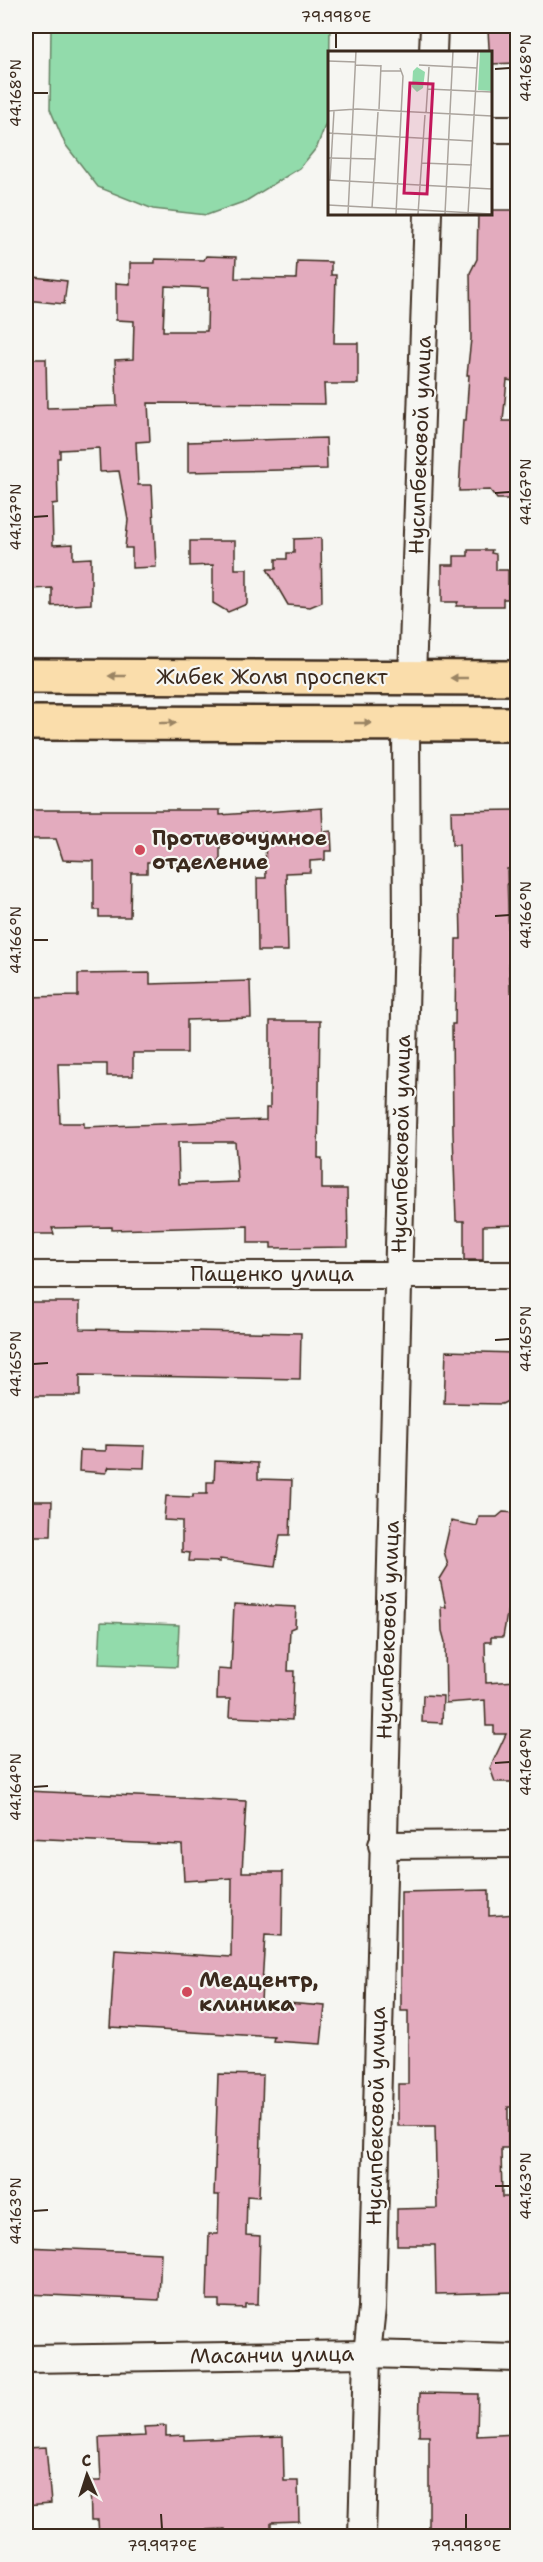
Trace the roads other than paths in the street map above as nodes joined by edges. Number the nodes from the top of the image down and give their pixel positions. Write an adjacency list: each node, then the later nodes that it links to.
1 (434, 26): 2 (street)
2 (433, 51)
3 (492, 129): 4 (street)
4 (518, 129)
5 (428, 214): 7 (street, Нусипбековой улица)
6 (26, 676): 7 (highway, Жибек Жолы проспект, one-way to 6)
7 (412, 677): 8 (highway, Жибек Жолы проспект, one-way to 7)
8 (518, 678)
9 (26, 723): 10 (highway, one-way to 10)
10 (406, 723): 11 (highway); 12 (street, Нусипбековой улица)
11 (518, 724)
12 (398, 1274): 13 (street, Пащенко улица); 14 (street, Пащенко улица); 16 (street, Нусипбековой улица)
13 (26, 1275)
14 (518, 1275)
15 (518, 1844): 16 (street)
16 (382, 1845): 17 (street, Нусипбековой улица)
17 (367, 2354): 18 (street, Масанчи улица); 19 (street, Масанчи улица); 20 (street, Нусипбековой улица)
18 (518, 2358)
19 (26, 2359)
20 (362, 2536)

